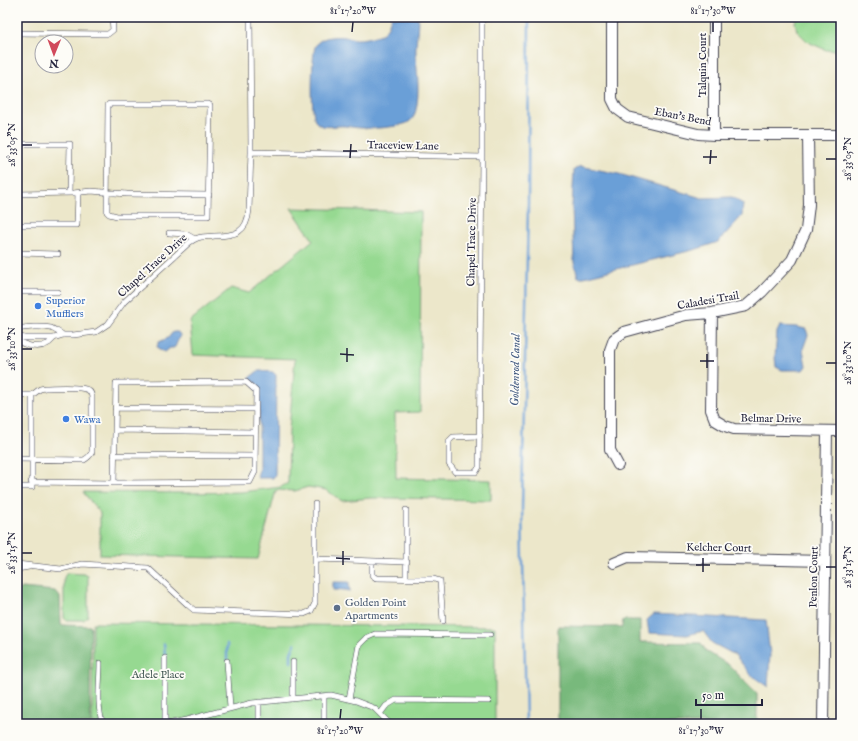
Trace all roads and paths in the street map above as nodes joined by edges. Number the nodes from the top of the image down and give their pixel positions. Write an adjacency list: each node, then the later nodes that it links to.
1 (112, 17): 6 (lane)
2 (250, 17): 11 (lane, Chapel Trace Drive)
3 (482, 17): 12 (lane, Chapel Trace Drive)
4 (612, 17): 7 (street, Eban's Bend)
5 (714, 19): 7 (street, Talquin Court)
6 (17, 33)
7 (714, 135): 8 (street, Eban's Bend)
8 (808, 135): 9 (street, Eban's Bend); 25 (street, Caladesi Trail)
9 (841, 135)
10 (17, 146): 16 (lane)
11 (251, 152): 12 (lane, Traceview Lane); 20 (lane, Chapel Trace Drive)
12 (482, 157): 39 (lane, Chapel Trace Drive)
13 (107, 192): 14 (lane); 17 (lane); 17 (lane); 17 (lane)
14 (78, 193): 16 (lane); 18 (lane)
15 (17, 194): 16 (lane)
16 (69, 194)
17 (209, 195)
18 (17, 225)
19 (169, 233): 20 (lane)
20 (195, 239): 27 (lane, Chapel Trace Drive)
21 (17, 253): 22 (lane)
22 (58, 254)
23 (17, 292): 24 (lane)
24 (58, 292)
25 (712, 313): 36 (street, Belmar Drive); 44 (street, Caladesi Trail)
26 (17, 329): 27 (lane, Chapel Trace Drive)
27 (63, 335): 29 (lane, Chapel Trace Drive)
28 (17, 336): 29 (lane, Chapel Trace Drive)
29 (54, 338): 30 (lane, Chapel Trace Drive)
30 (17, 340)
31 (17, 394): 32 (lane)
32 (32, 395): 43 (lane); 43 (lane)
33 (115, 408): 34 (lane); 34 (lane); 35 (lane)
34 (255, 409): 38 (lane)
35 (115, 430): 38 (lane); 40 (lane)
36 (827, 431): 37 (street, Belmar Drive); 52 (street, Penlon Court)
37 (841, 431)
38 (255, 432): 41 (lane)
39 (480, 436): 39 (lane, Chapel Trace Drive)
40 (114, 455): 41 (lane); 46 (lane)
41 (255, 456): 46 (lane)
42 (17, 459): 43 (lane)
43 (32, 459): 45 (lane)
44 (618, 465)
45 (32, 482): 46 (lane); 47 (lane)
46 (114, 483)
47 (17, 487)
48 (314, 504): 50 (lane)
49 (406, 510): 53 (lane)
50 (315, 559): 51 (lane); 56 (lane)
51 (372, 561): 53 (lane); 58 (lane)
52 (825, 561): 54 (street, Kelcher Court); 74 (street, Penlon Court)
53 (407, 562): 58 (lane)
54 (614, 563)
55 (17, 564): 56 (lane)
56 (32, 566): 57 (lane)
57 (17, 569)
58 (406, 578): 59 (lane)
59 (443, 621)
60 (490, 635): 67 (lane)
61 (165, 658): 76 (lane)
62 (227, 661): 70 (lane)
63 (293, 662): 66 (lane)
64 (100, 663): 75 (lane)
65 (324, 696): 66 (lane); 67 (lane); 78 (lane)
66 (293, 699): 69 (lane)
67 (349, 699): 71 (lane)
68 (489, 701): 71 (lane)
69 (259, 702): 70 (lane); 77 (lane)
70 (230, 708): 72 (lane)
71 (380, 714): 73 (lane)
72 (191, 722): 76 (lane)
73 (389, 723)
74 (823, 723)
75 (103, 724)
76 (166, 724)
77 (259, 724)
78 (324, 724)

